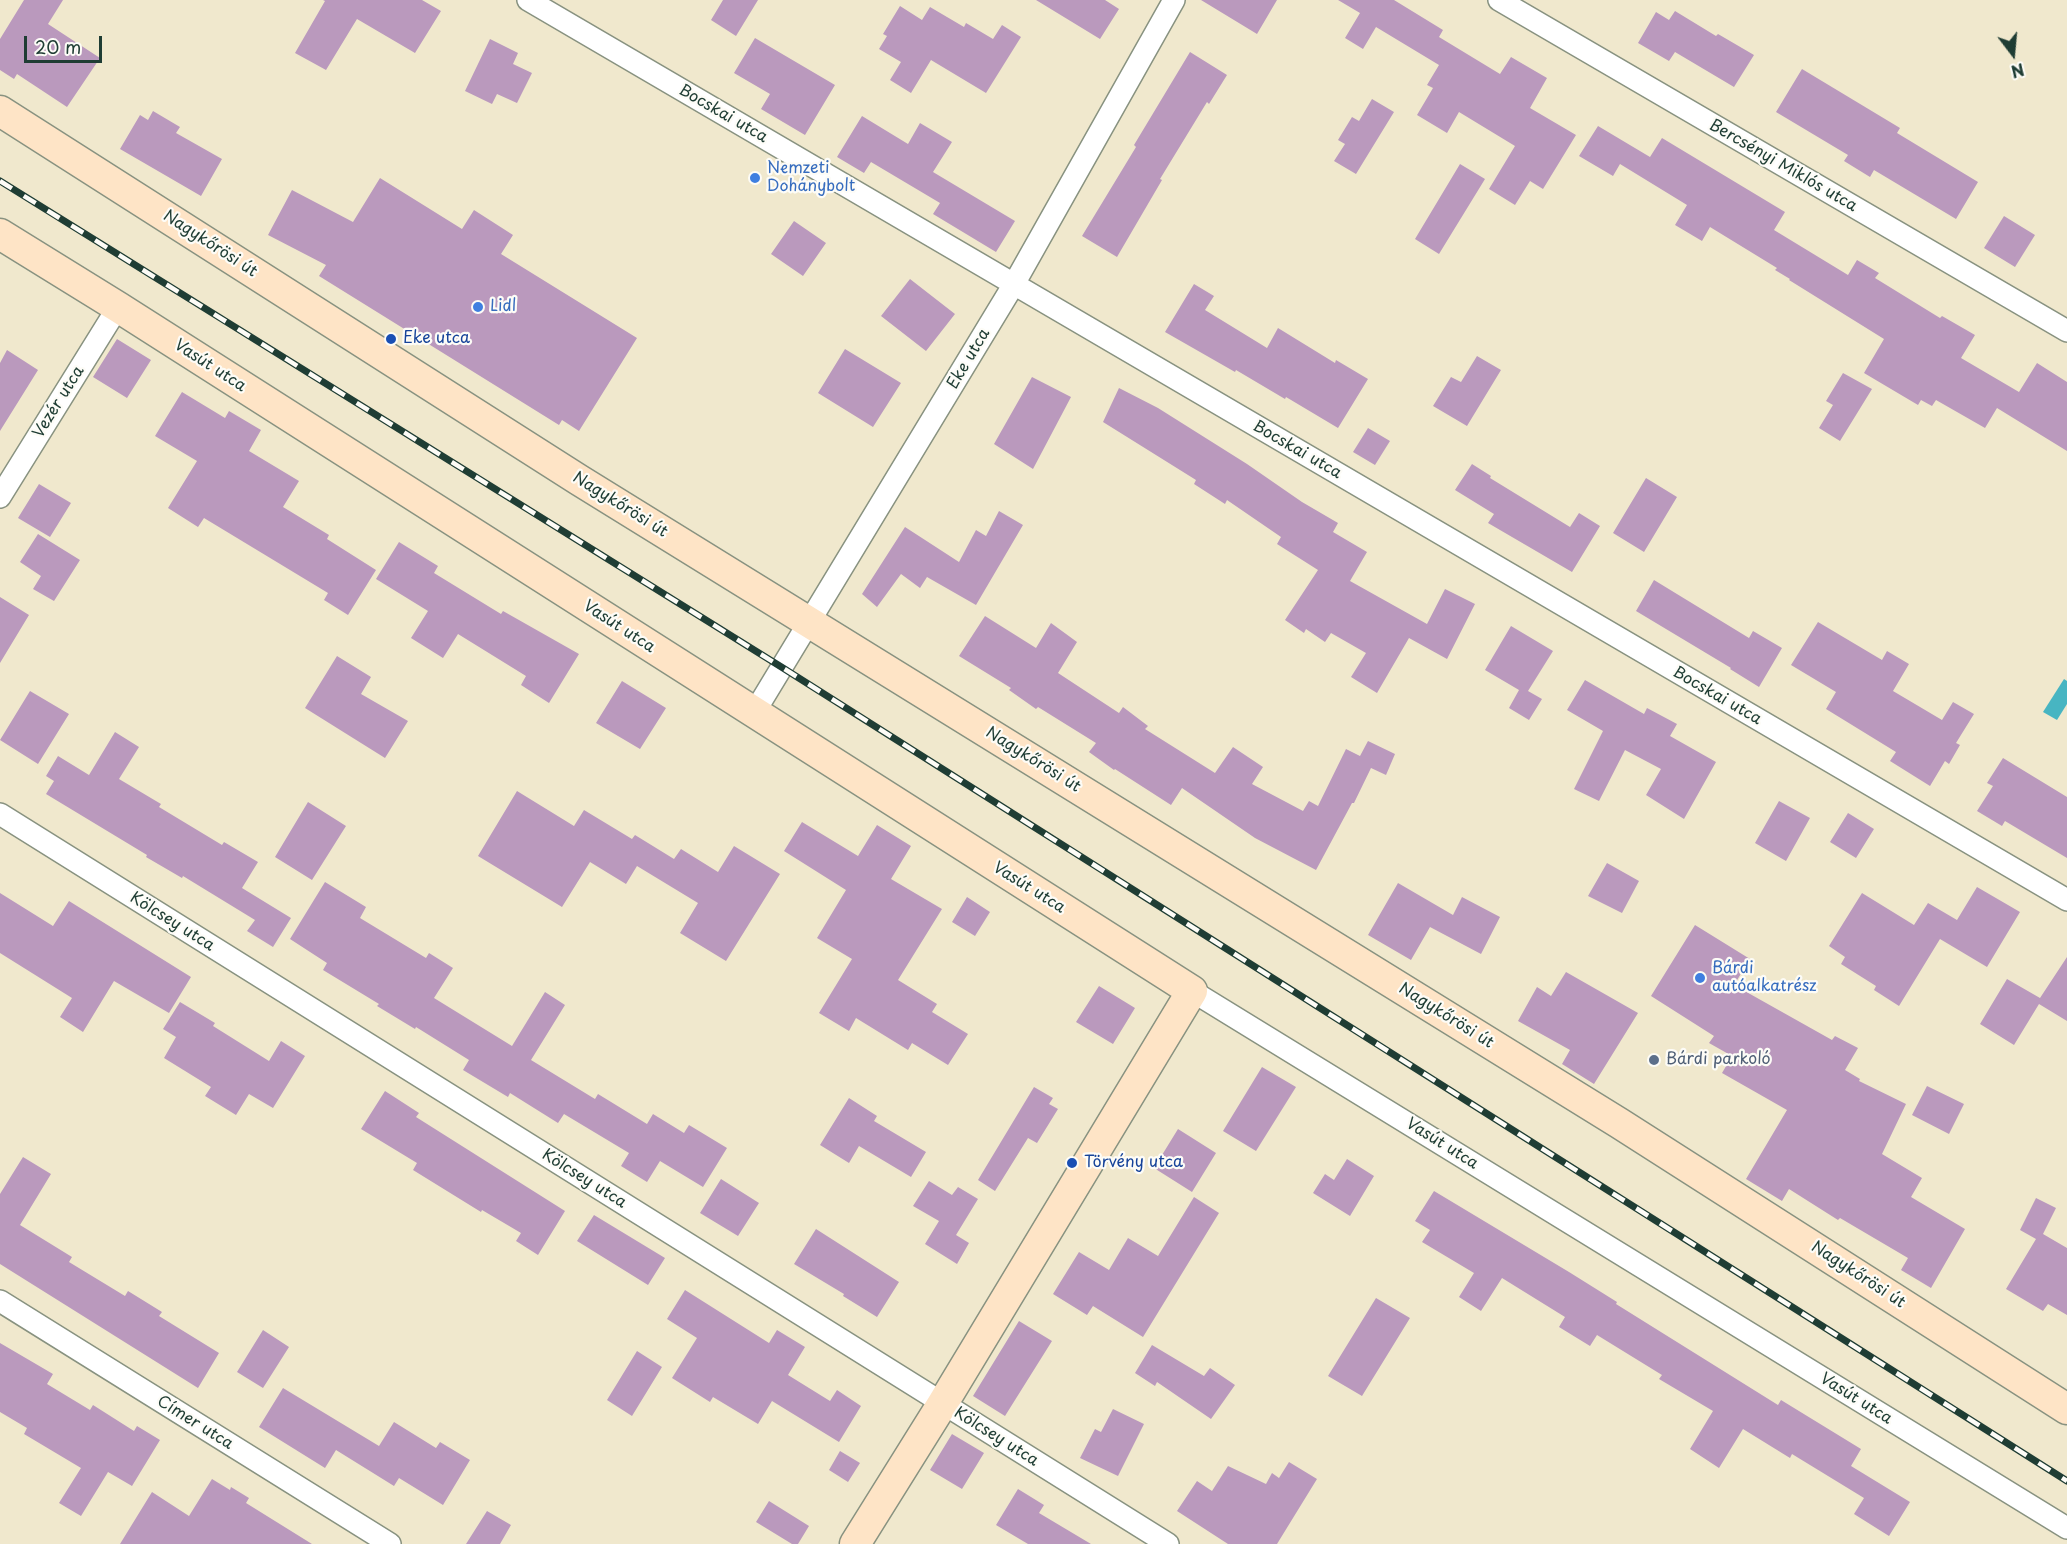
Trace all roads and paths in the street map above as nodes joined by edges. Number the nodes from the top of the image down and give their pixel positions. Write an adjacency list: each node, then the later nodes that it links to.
1 (528, 0): 6 (street, Bocskai utca)
2 (1174, 0): 6 (street, Eke utca)
3 (1499, 0): 8 (street, Bercsényi Miklós utca)
4 (0, 111): 10 (main road, Nagykőrösi út)
5 (0, 234): 7 (main road, Vasút utca)
6 (1014, 284): 10 (street, Eke utca); 13 (street, Bocskai utca)
7 (118, 307): 9 (street, Vezér utca); 11 (main road, Vasút utca)
8 (2067, 331)
9 (0, 497)
10 (810, 623): 11 (street, Eke utca); 17 (main road, Nagykőrösi út)
11 (754, 713): 14 (main road, Vasút utca)
12 (0, 814): 16 (street, Kölcsey utca)
13 (2067, 900)
14 (1192, 991): 16 (main road); 18 (street, Vasút utca)
15 (0, 1301): 19 (street, Címer utca)
16 (943, 1403): 20 (main road); 21 (street, Kölcsey utca)
17 (2067, 1409)
18 (2067, 1528)
19 (390, 1544)
20 (855, 1544)
21 (1168, 1544)

